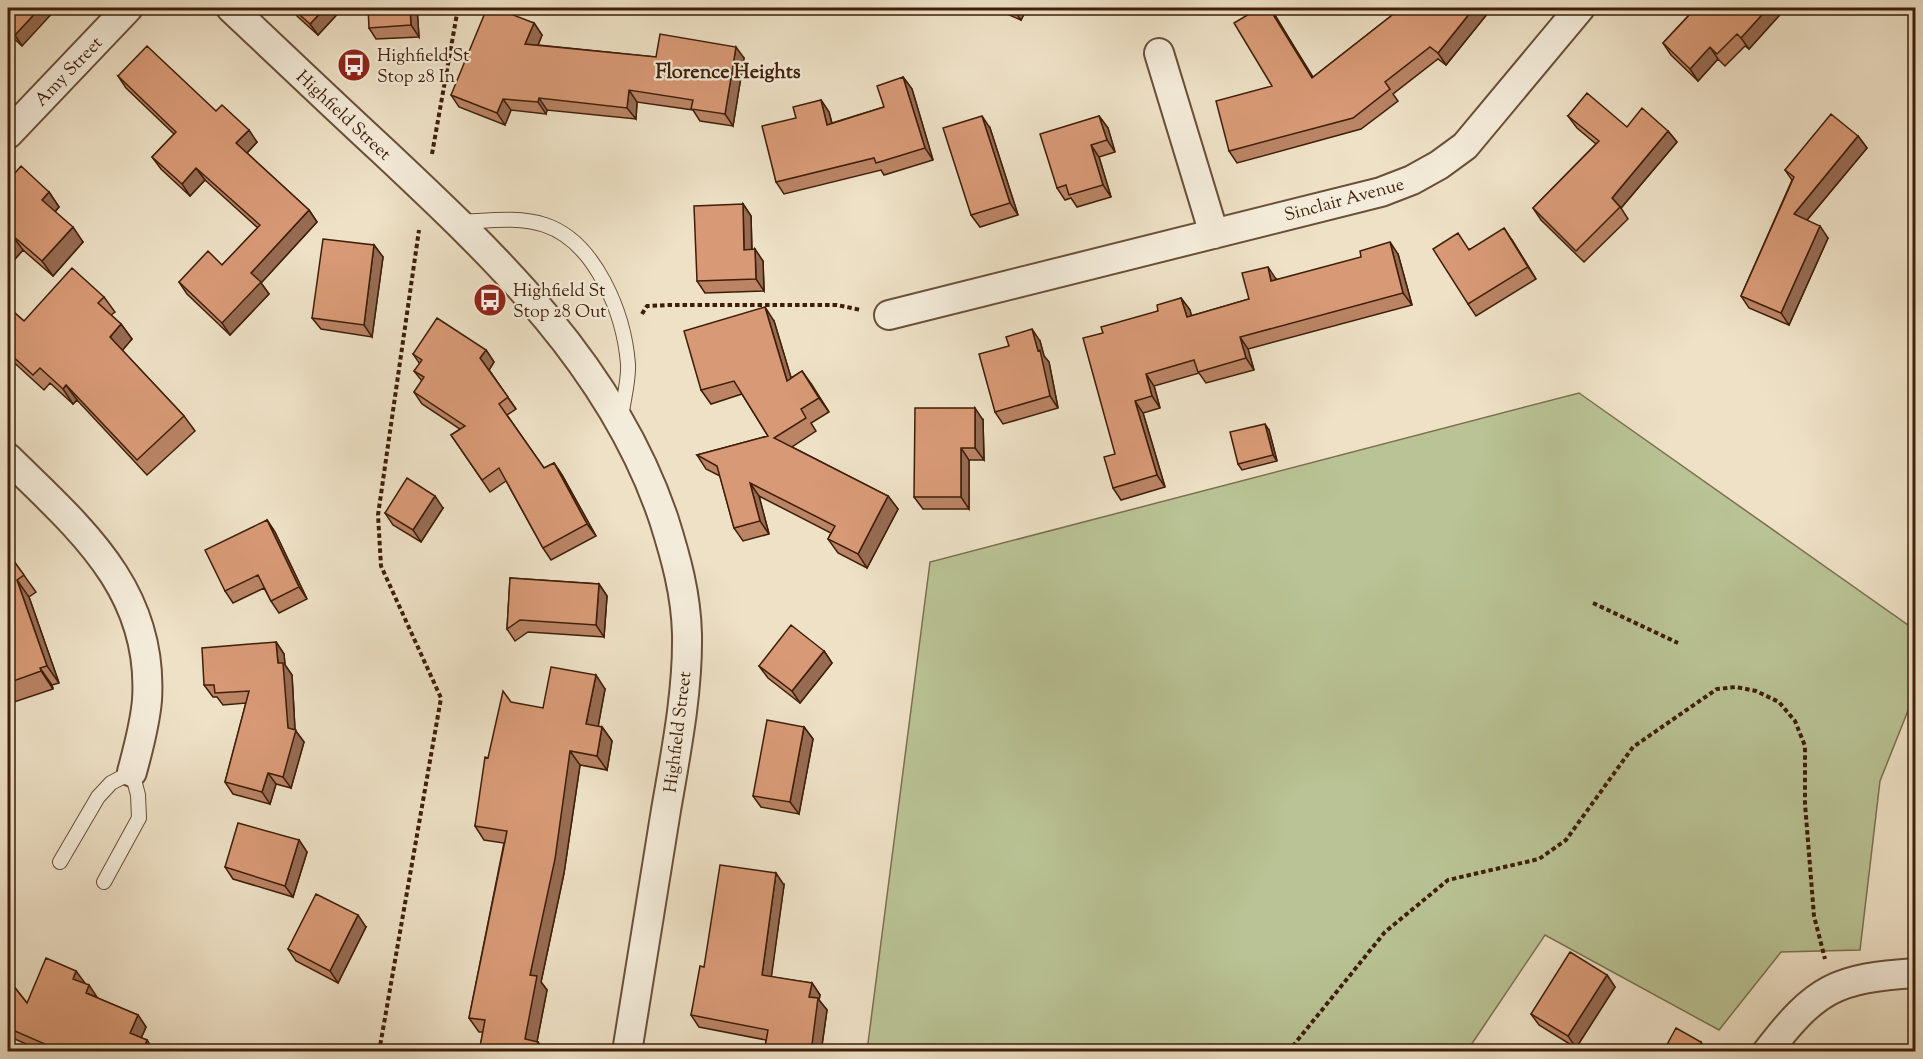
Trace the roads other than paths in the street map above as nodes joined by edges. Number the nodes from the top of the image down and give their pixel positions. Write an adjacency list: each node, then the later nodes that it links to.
1 (128, 8): 5 (street, Amy Street)
2 (231, 8): 6 (street, Highfield Street)
3 (1580, 8): 7 (street, Sinclair Avenue)
4 (1159, 53): 7 (street)
5 (8, 134)
6 (457, 222): 9 (street, Highfield Street); 9 (lane)
7 (1214, 234): 8 (street, Sinclair Avenue)
8 (889, 315)
9 (620, 420): 15 (street, Highfield Street)
10 (8, 458): 11 (street)
11 (132, 772): 12 (lane); 13 (lane)
12 (60, 862)
13 (104, 882)
14 (1916, 973): 16 (street)
15 (627, 1052)
16 (1767, 1052)

